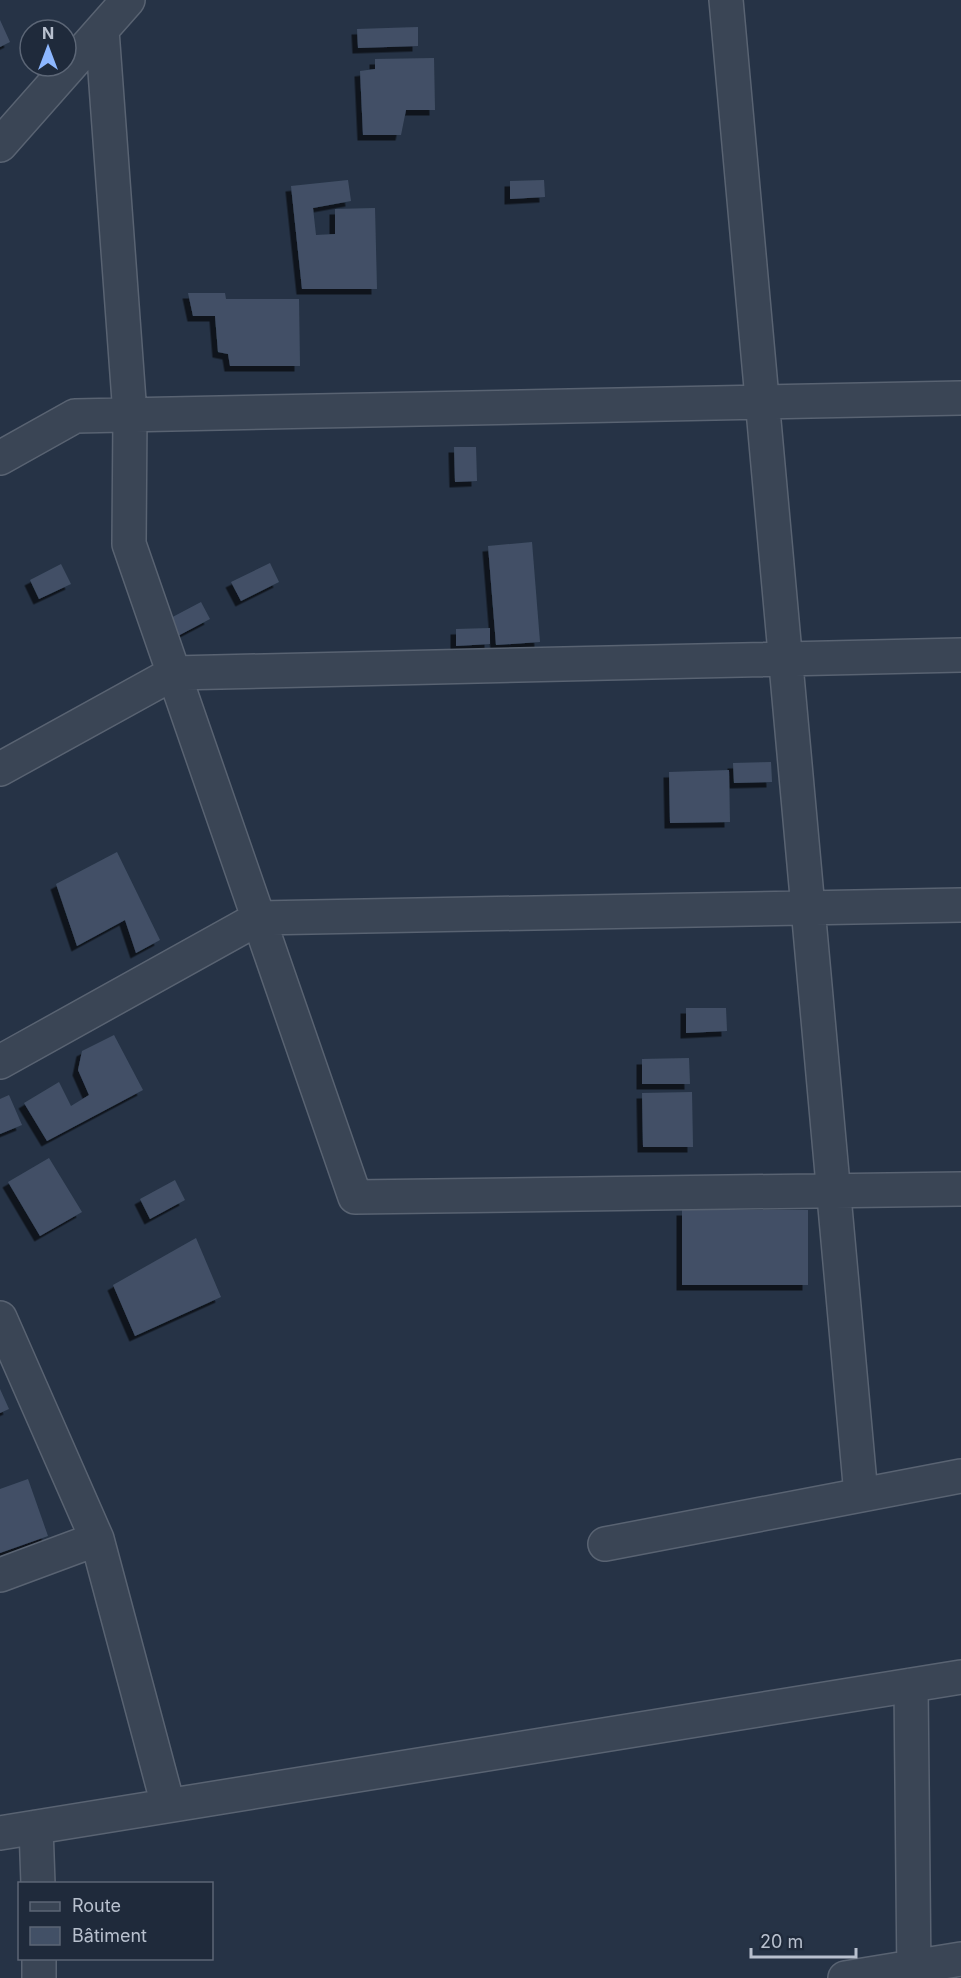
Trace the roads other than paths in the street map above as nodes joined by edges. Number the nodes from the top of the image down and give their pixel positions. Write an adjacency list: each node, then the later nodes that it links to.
1 (128, 0): 3 (street)
2 (726, 0): 6 (street)
3 (102, 30): 4 (street); 7 (street)
4 (0, 145)
5 (961, 398): 6 (street)
6 (762, 402): 7 (street); 10 (street)
7 (130, 415): 8 (street); 11 (street)
8 (0, 458)
9 (961, 655): 10 (street)
10 (786, 659): 11 (street); 14 (street)
11 (174, 673): 12 (street); 15 (street)
12 (0, 769)
13 (961, 905): 14 (street)
14 (808, 908): 15 (street); 18 (street)
15 (259, 918): 16 (street); 18 (street)
16 (0, 1062)
17 (961, 1189): 18 (street)
18 (834, 1191): 21 (street)
19 (0, 1318): 22 (street)
20 (961, 1476): 21 (street)
21 (861, 1496): 23 (street)
22 (97, 1539): 24 (street); 27 (street)
23 (605, 1544)
24 (0, 1575)
25 (961, 1677): 26 (street)
26 (911, 1685): 27 (street); 33 (street)
27 (168, 1805): 28 (street)
28 (36, 1827): 29 (street); 30 (street)
29 (0, 1833)
30 (38, 1882)
31 (961, 1959): 33 (street)
32 (39, 1960): 34 (street)
33 (914, 1972): 35 (street)
34 (39, 1978)
35 (845, 1978)

